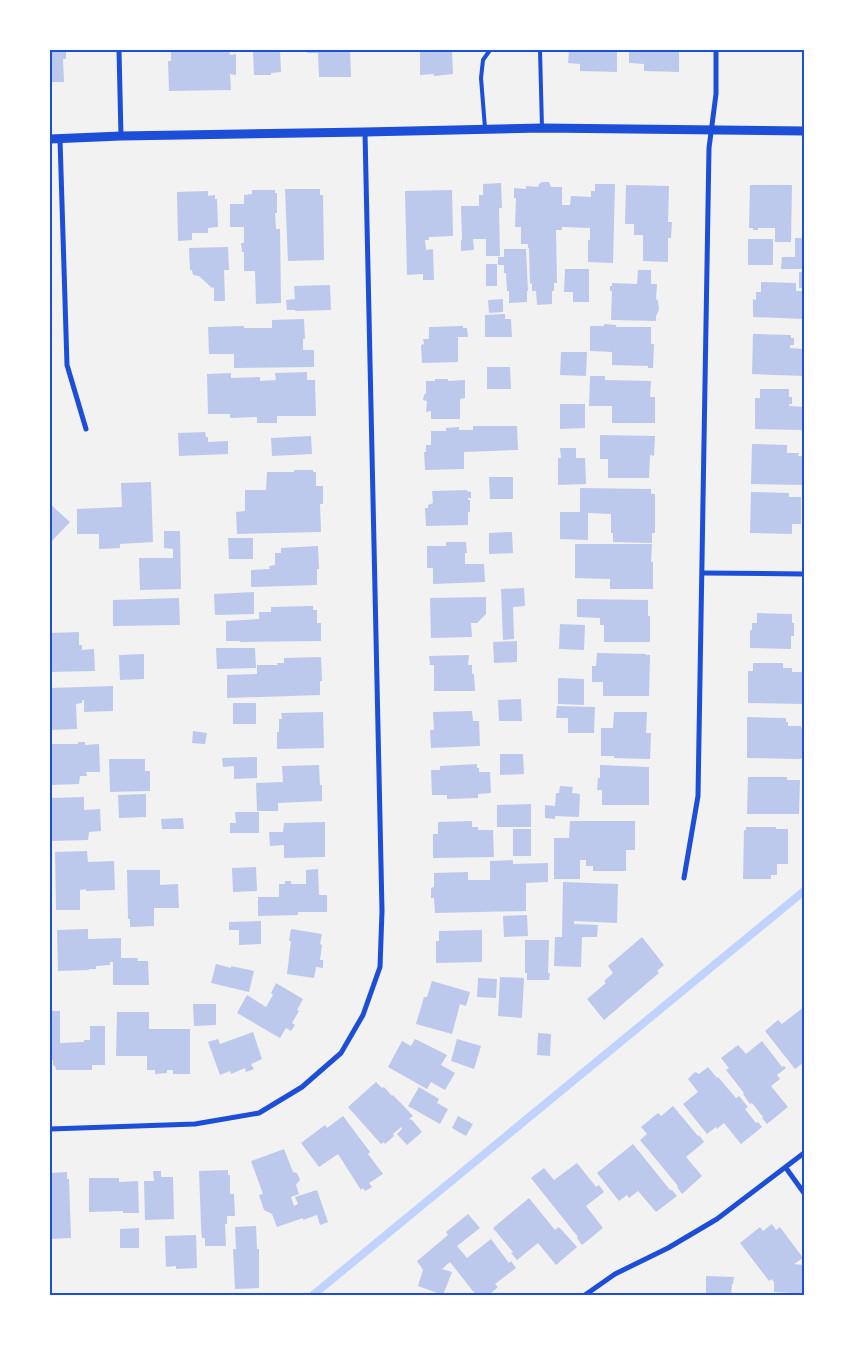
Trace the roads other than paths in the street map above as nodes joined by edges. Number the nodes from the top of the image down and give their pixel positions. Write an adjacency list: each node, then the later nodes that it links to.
1 (119, 50): 10 (street)
2 (490, 50): 6 (lane)
3 (540, 50): 5 (lane)
4 (716, 50): 7 (street)
5 (542, 128): 6 (street); 7 (street)
6 (485, 129): 9 (street)
7 (712, 130): 8 (street); 13 (street)
8 (804, 131)
9 (365, 132): 10 (street); 16 (street)
10 (121, 136): 11 (street)
11 (55, 139): 12 (street)
12 (86, 429)
13 (703, 573): 14 (street); 15 (street)
14 (804, 574)
15 (684, 878)
16 (50, 1129)
17 (804, 1153): 18 (street)
18 (786, 1168): 19 (street); 20 (street)
19 (804, 1192)
20 (584, 1295)

